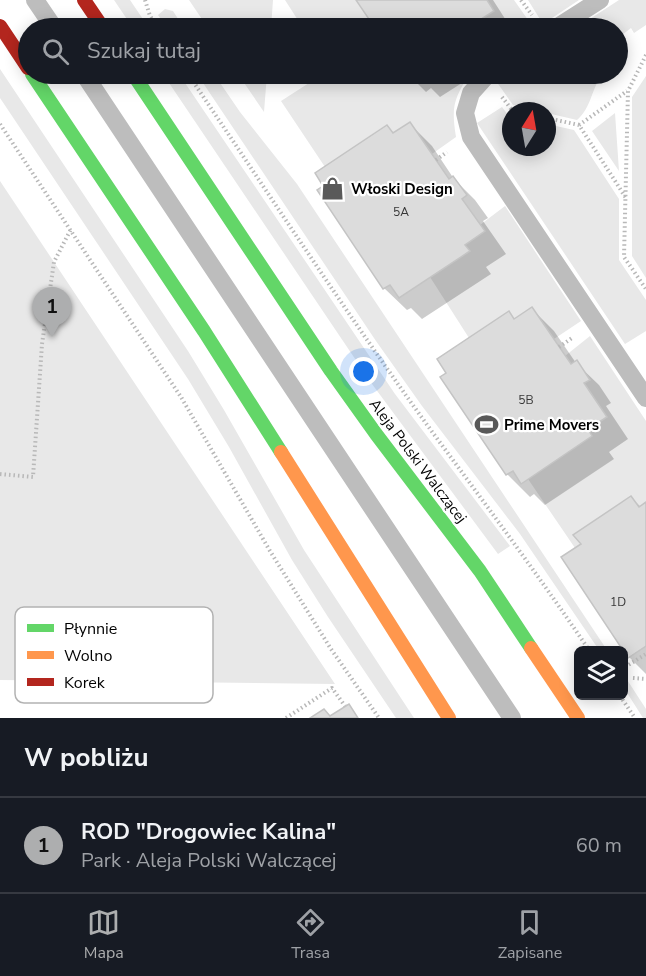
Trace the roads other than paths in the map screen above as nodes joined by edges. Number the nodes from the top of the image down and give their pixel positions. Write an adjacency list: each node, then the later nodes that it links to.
1 (35, 0): 4 (lane)
2 (84, 0): 5 (main road)
3 (600, 0): 6 (lane)
4 (47, 18)
5 (96, 18)
6 (572, 18)
7 (0, 26): 8 (main road)
8 (18, 53)
9 (39, 84): 14 (main road)
10 (91, 84): 15 (lane)
11 (140, 84): 16 (main road, Aleja Polski Walczącej)
12 (479, 84): 13 (lane)
13 (645, 393)
14 (449, 718)
15 (513, 718)
16 (578, 718)

